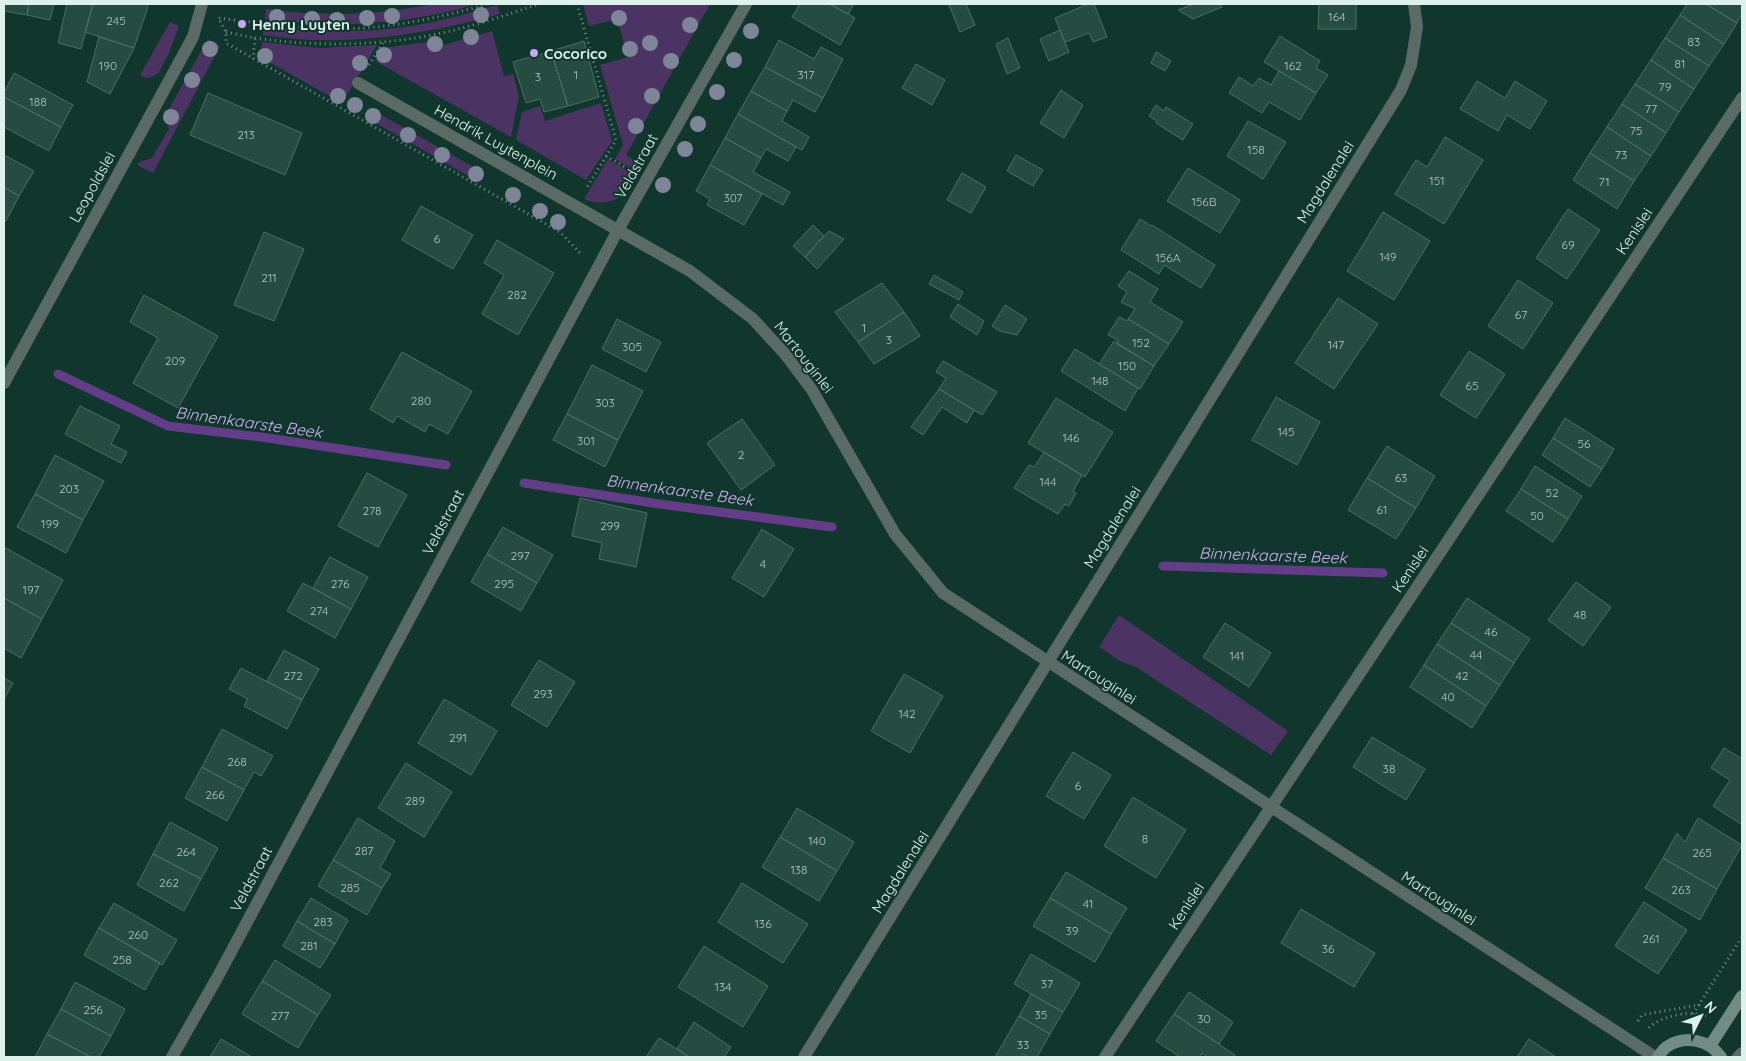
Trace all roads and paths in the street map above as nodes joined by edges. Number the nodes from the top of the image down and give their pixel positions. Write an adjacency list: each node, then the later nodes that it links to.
1 (202, 4): 18 (street, Leopoldslei)
2 (487, 4): 8 (path)
3 (539, 4): 11 (path)
4 (577, 4): 15 (path)
5 (746, 4): 16 (street, Veldstraat)
6 (1414, 4): 19 (street, Magdalenalei)
7 (216, 11): 8 (path)
8 (218, 18): 9 (path)
9 (226, 32): 10 (path); 12 (path)
10 (255, 38): 11 (path); 12 (path)
11 (384, 41): 13 (path)
12 (253, 59): 17 (path)
13 (358, 83): 16 (street, Hendrik Luytenplein)
14 (1742, 98): 20 (street, Kenislei)
15 (584, 192)
16 (618, 230): 17 (street, Veldstraat); 19 (street, Martouginlei)
17 (598, 268): 26 (street, Veldstraat)
18 (4, 383)
19 (1048, 662): 20 (street, Martouginlei); 27 (street, Magdalenalei)
20 (1270, 808): 28 (street, Kenislei); 29 (street, Martouginlei)
21 (1742, 937): 23 (path)
22 (1742, 996): 24 (street)
23 (1692, 1014)
24 (1710, 1046): 29 (street); 30 (street)
25 (1742, 1053): 31 (street)
26 (172, 1057)
27 (804, 1057)
28 (1105, 1057)
29 (1656, 1057)
30 (1721, 1057)
31 (1738, 1057)

